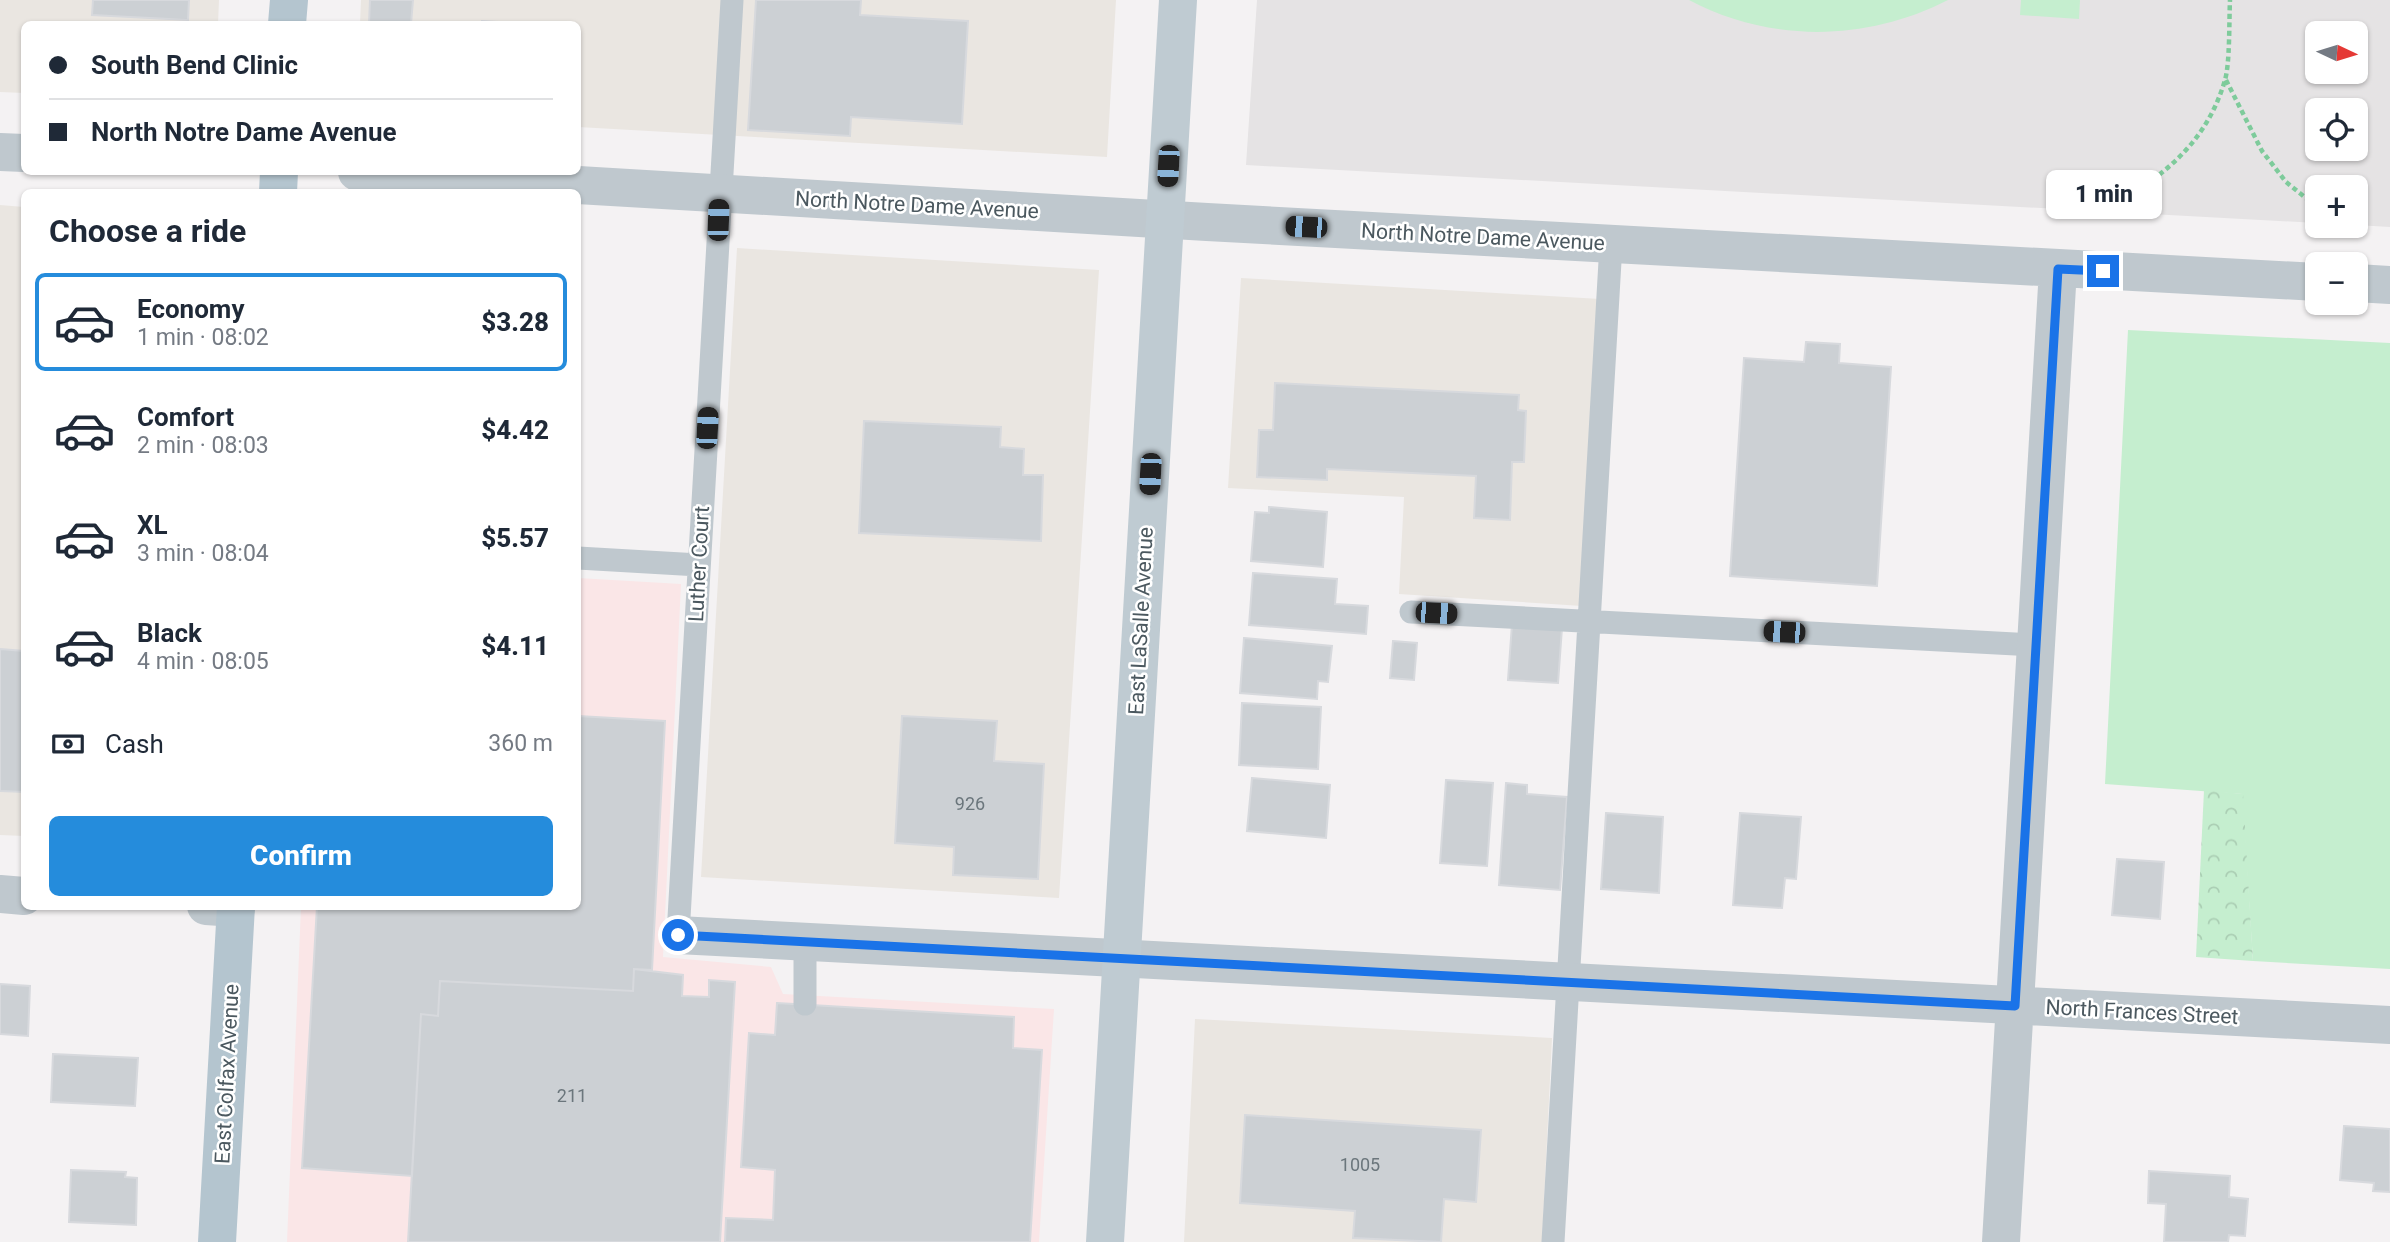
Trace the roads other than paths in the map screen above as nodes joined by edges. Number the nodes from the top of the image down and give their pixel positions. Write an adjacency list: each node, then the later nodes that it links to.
1 (289, 0): 4 (main road)
2 (732, 0): 8 (lane, Luther Court)
3 (1178, 0): 9 (street, East LaSalle Avenue)
4 (288, 21)
5 (0, 152): 6 (street)
6 (21, 153)
7 (409, 175): 8 (street, North Notre Dame Avenue)
8 (719, 193): 9 (street, North Notre Dame Avenue); 16 (lane, Luther Court)
9 (1165, 220): 10 (street, North Notre Dame Avenue); 25 (street, East LaSalle Avenue)
10 (1611, 244): 11 (street, North Notre Dame Avenue); 18 (lane)
11 (2058, 269): 12 (street, North Notre Dame Avenue); 19 (street)
12 (2305, 281)
13 (2368, 284): 14 (street)
14 (2390, 285)
15 (581, 558): 16 (lane)
16 (699, 565): 23 (lane, Luther Court)
17 (1411, 612): 18 (lane)
18 (1589, 621): 19 (lane); 26 (lane)
19 (2036, 645): 28 (street)
20 (0, 894): 21 (street)
21 (21, 896)
22 (226, 910): 30 (main road, East Colfax Avenue)
23 (678, 935): 24 (street, North Frances Street)
24 (805, 942): 25 (street, North Frances Street); 27 (lane)
25 (1121, 958): 26 (street, North Frances Street); 31 (street, East LaSalle Avenue)
26 (1569, 982): 28 (street, North Frances Street); 32 (lane)
27 (805, 1004)
28 (2015, 1006): 29 (street, North Frances Street); 33 (street)
29 (2390, 1026)
30 (217, 1242)
31 (1105, 1242)
32 (1553, 1242)
33 (2001, 1242)

